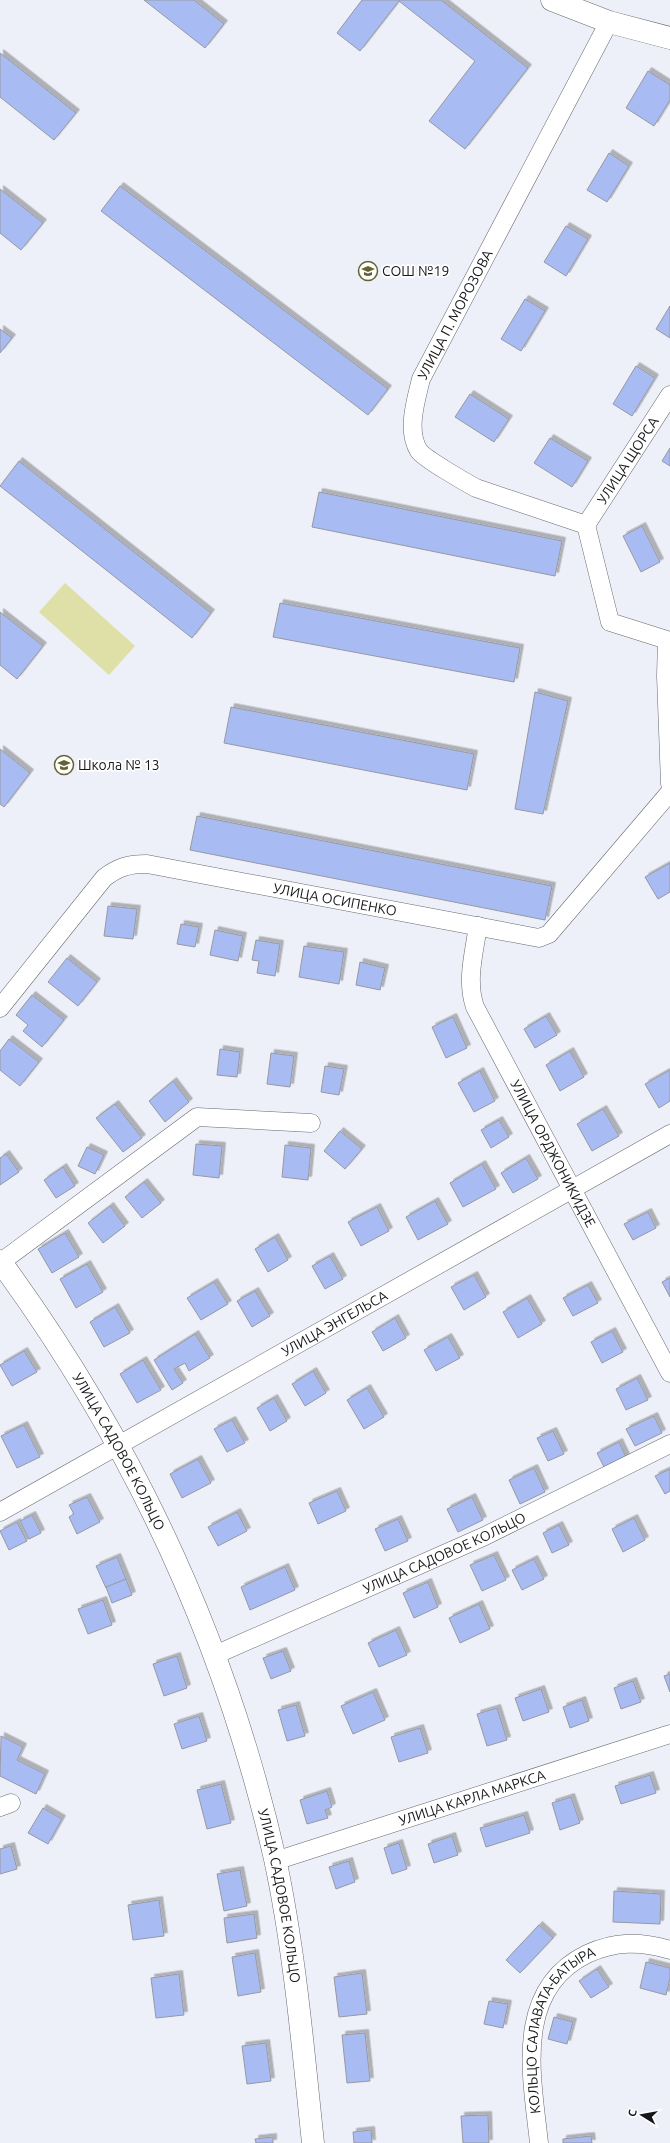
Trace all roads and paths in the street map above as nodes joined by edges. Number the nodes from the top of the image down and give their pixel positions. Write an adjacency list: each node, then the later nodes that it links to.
1 (552, 0): 2 (main road)
2 (609, 22): 3 (main road); 5 (street, УЛИЦА П. МОРОЗОВА)
3 (670, 38)
4 (670, 395): 5 (street, УЛИЦА ЩОРСА)
5 (586, 525): 6 (street)
6 (670, 784)
7 (670, 792): 8 (street, УЛИЦА ОСИПЕНКО)
8 (478, 926): 9 (street, УЛИЦА ОСИПЕНКО); 12 (street, УЛИЦА ОРДЖОНИКИДЗЕ)
9 (0, 1008)
10 (311, 1123): 13 (street)
11 (670, 1134): 12 (street, УЛИЦА ЭНГЕЛЬСА)
12 (571, 1190): 14 (street, УЛИЦА ОРДЖОНИКИДЗЕ); 16 (street, УЛИЦА ЭНГЕЛЬСА)
13 (0, 1262): 16 (main road, УЛИЦА САДОВОЕ КОЛЬЦО)
14 (669, 1368)
15 (670, 1444): 18 (street, УЛИЦА САДОВОЕ КОЛЬЦО)
16 (119, 1446): 17 (street, УЛИЦА ЭНГЕЛЬСА); 18 (main road, УЛИЦА САДОВОЕ КОЛЬЦО)
17 (0, 1512)
18 (214, 1655): 20 (main road, УЛИЦА САДОВОЕ КОЛЬЦО)
19 (670, 1734): 20 (street, УЛИЦА КАРЛА МАРКСА)
20 (275, 1861): 22 (main road, УЛИЦА САДОВОЕ КОЛЬЦО)
21 (670, 1950): 23 (street, КОЛЬЦО САЛАВАТА-БАТЫРА)
22 (313, 2143)
23 (539, 2143)

